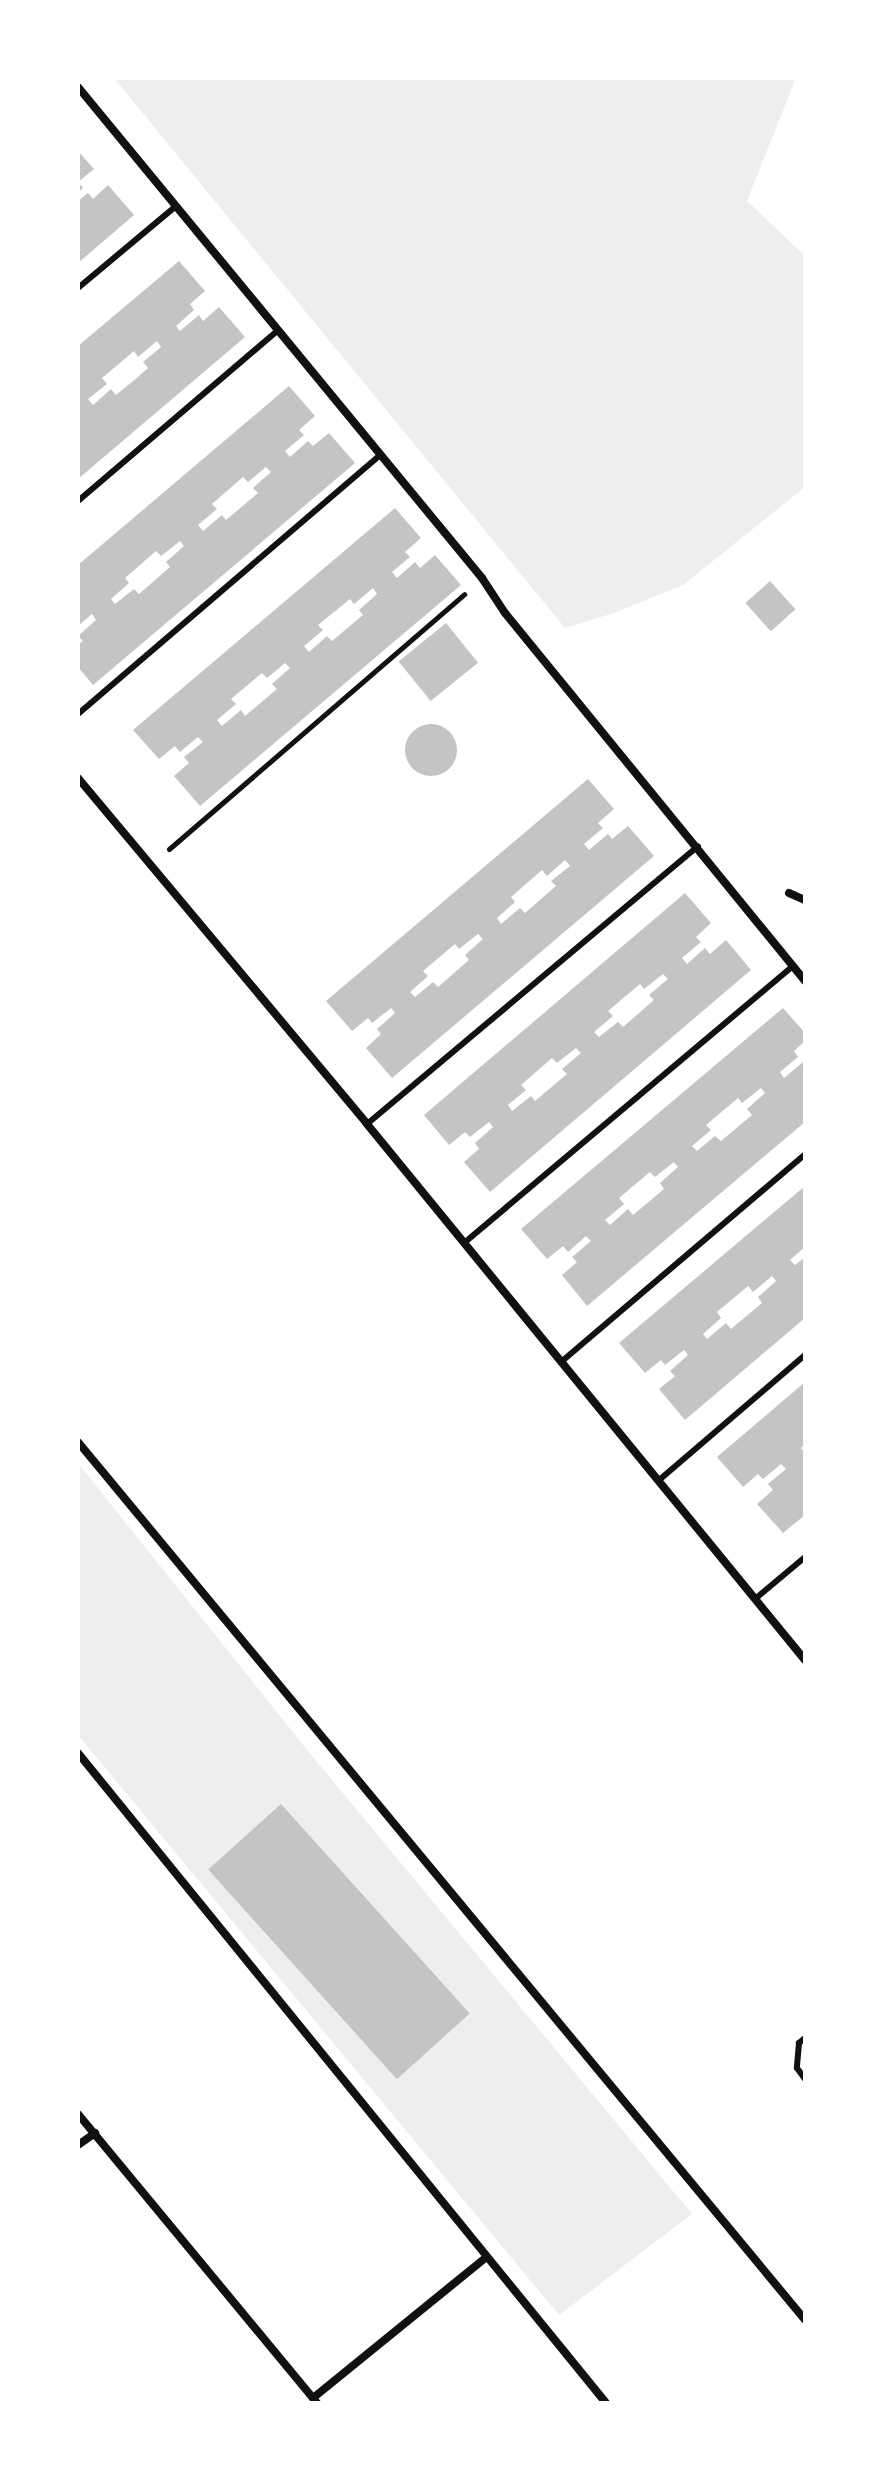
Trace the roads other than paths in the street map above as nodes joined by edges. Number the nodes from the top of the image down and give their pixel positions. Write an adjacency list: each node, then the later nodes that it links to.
1 (78, 87): 2 (street)
2 (176, 206): 3 (lane); 4 (street)
3 (78, 288)
4 (278, 330): 5 (street); 6 (lane)
5 (380, 455): 7 (lane); 9 (street)
6 (78, 501)
7 (78, 714)
8 (78, 778): 14 (street)
9 (698, 846): 12 (street); 14 (lane)
10 (789, 893): 11 (street)
11 (805, 900)
12 (793, 966): 13 (street); 16 (lane)
13 (805, 981)
14 (367, 1124): 16 (street)
15 (805, 1154): 18 (lane)
16 (464, 1243): 18 (street)
17 (805, 1355): 20 (lane)
18 (561, 1362): 20 (street)
19 (78, 1442): 31 (street)
20 (658, 1481): 22 (street)
21 (805, 1557): 22 (lane)
22 (755, 1599): 23 (street)
23 (805, 1660)
24 (78, 1753): 30 (street)
25 (805, 2038): 26 (lane)
26 (805, 2079)
27 (78, 2114): 28 (street)
28 (95, 2133): 29 (street); 32 (street)
29 (78, 2145)
30 (485, 2258): 32 (street); 33 (street)
31 (805, 2320)
32 (315, 2401)
33 (606, 2403)

